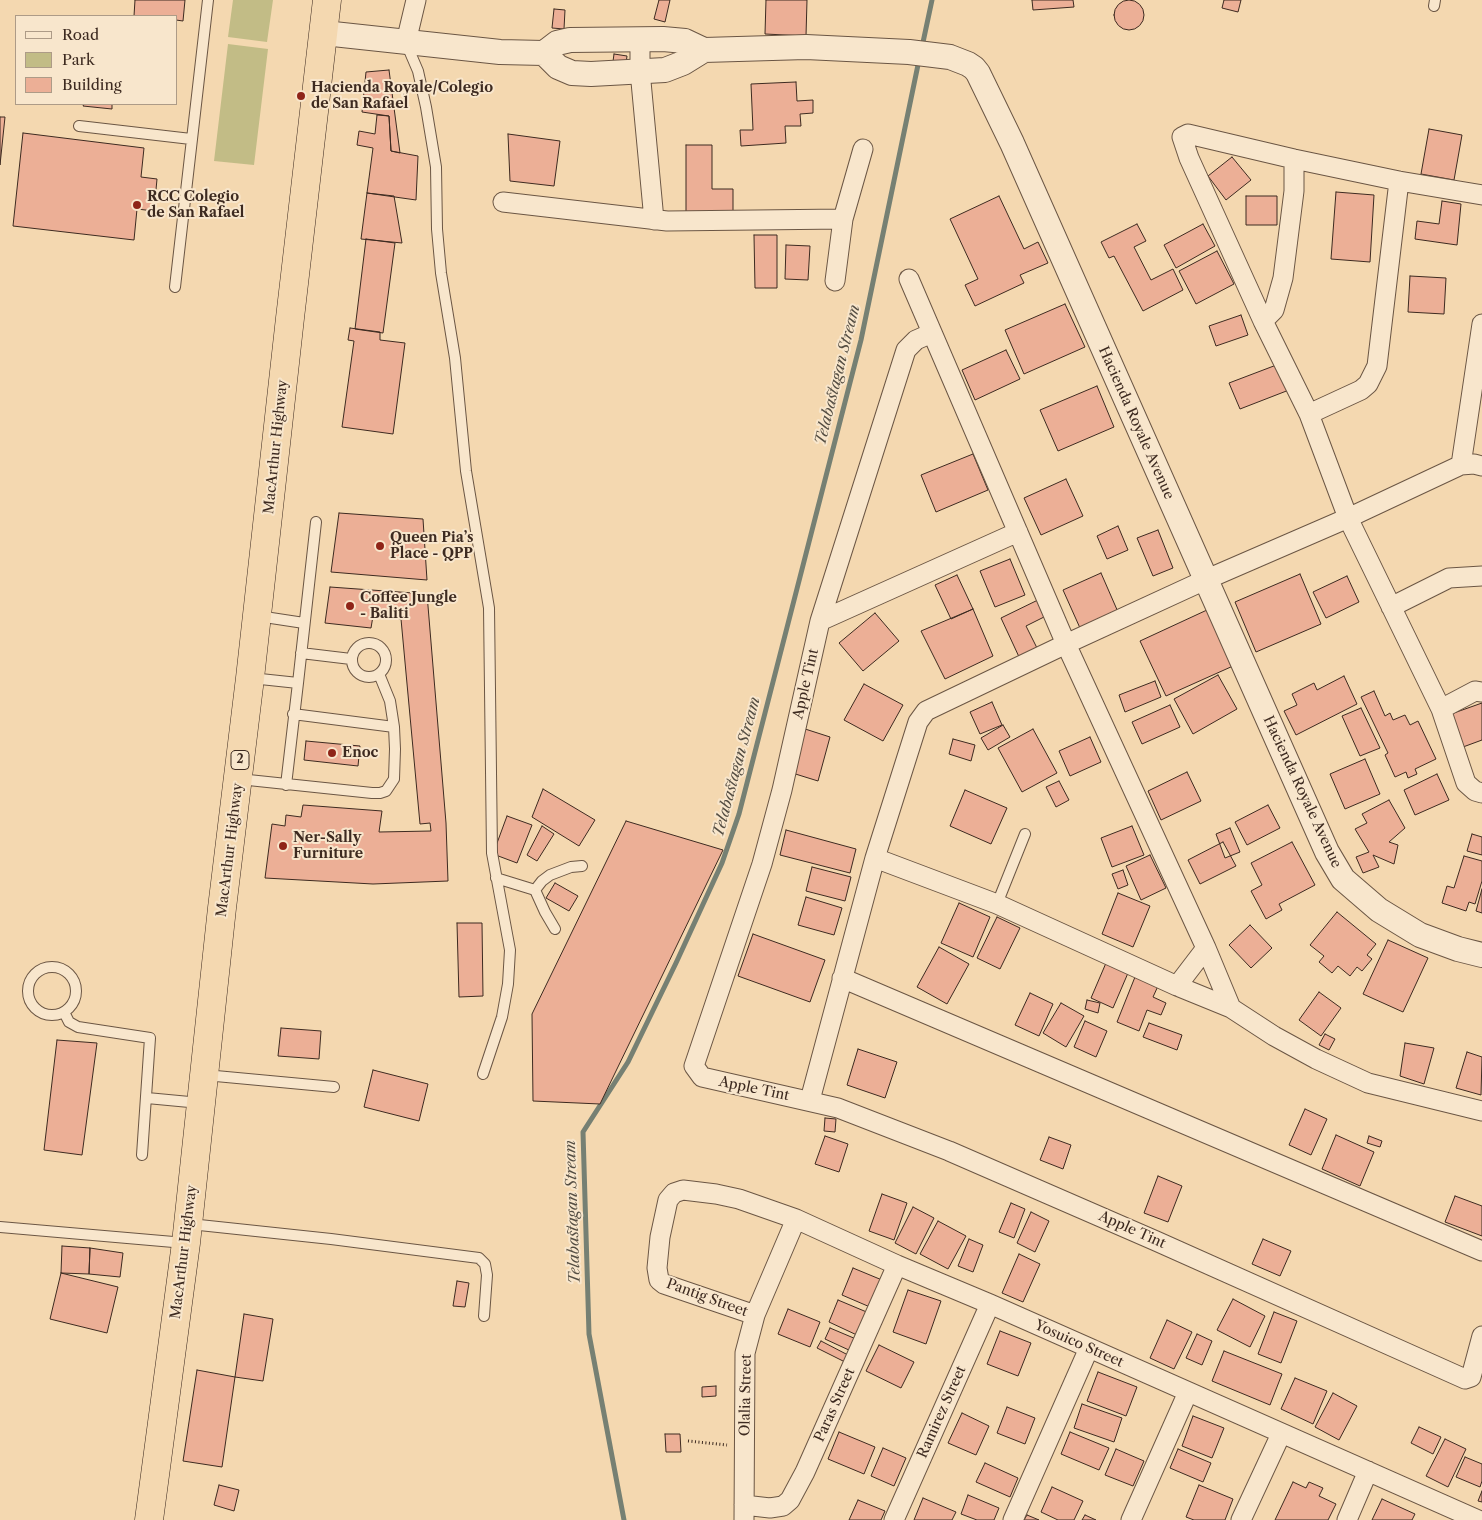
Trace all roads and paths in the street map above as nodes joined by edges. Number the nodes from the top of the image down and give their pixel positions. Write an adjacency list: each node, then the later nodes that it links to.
1 (208, 0): 11 (lane)
2 (328, 0): 4 (highway, MacArthur Highway / 2)
3 (416, 0): 6 (street)
4 (324, 33): 6 (street); 34 (highway, MacArthur Highway / 2)
5 (640, 39): 7 (street, Hacienda Royale Avenue); 8 (street, Hacienda Royale Avenue); 9 (street)
6 (406, 42): 8 (street); 53 (lane)
7 (704, 50): 9 (street, Hacienda Royale Avenue); 32 (street, Hacienda Royale Avenue)
8 (544, 53): 9 (street, Hacienda Royale Avenue)
9 (640, 71): 17 (street)
10 (80, 126): 11 (lane)
11 (192, 139): 21 (lane)
12 (863, 149): 18 (street)
13 (1294, 159): 14 (street); 22 (street); 22 (street)
14 (1399, 181): 15 (street); 25 (street)
15 (1482, 195)
16 (503, 202): 17 (street)
17 (654, 220): 18 (street)
18 (843, 220): 20 (street)
19 (909, 279): 24 (street)
20 (835, 281)
21 (175, 286)
22 (1263, 321): 25 (street)
23 (1482, 324): 26 (street)
24 (932, 333): 30 (street); 35 (street, Apple Tint)
25 (1309, 414): 28 (street)
26 (1461, 465): 27 (street); 28 (street)
27 (1482, 466)
28 (1348, 518): 32 (street); 33 (street)
29 (316, 522): 36 (lane)
30 (1018, 532): 35 (street); 37 (street)
31 (1482, 576): 33 (street)
32 (1205, 580): 37 (street); 58 (street, Hacienda Royale Avenue)
33 (1392, 607): 44 (street)
34 (257, 616): 36 (lane); 41 (highway, MacArthur Highway / 2)
35 (820, 621): 67 (street, Apple Tint)
36 (304, 623): 38 (lane)
37 (1066, 644): 51 (street); 57 (street)
38 (301, 653): 39 (lane); 42 (lane)
39 (351, 659): 40 (lane); 40 (lane)
40 (379, 674): 46 (lane)
41 (250, 678): 42 (lane); 47 (highway, MacArthur Highway / 2)
42 (298, 683): 45 (lane)
43 (1482, 692): 44 (street)
44 (1441, 709): 49 (street)
45 (293, 714): 46 (lane); 48 (lane)
46 (394, 727): 48 (lane)
47 (238, 779): 48 (lane); 64 (highway, MacArthur Highway / 2)
48 (286, 785)
49 (1482, 793)
50 (1025, 834): 55 (lane)
51 (875, 858): 55 (street); 59 (street)
52 (582, 866): 54 (lane)
53 (496, 878): 54 (lane); 63 (lane)
54 (535, 890): 56 (lane)
55 (997, 904): 60 (street)
56 (555, 929)
57 (1206, 948): 60 (street); 61 (street)
58 (1482, 955)
59 (842, 978): 67 (street); 75 (street)
60 (1177, 986): 61 (street)
61 (1231, 1008): 69 (street)
62 (64, 1012): 62 (lane); 66 (lane)
63 (483, 1074)
64 (204, 1075): 65 (lane); 68 (highway, MacArthur Highway / 2)
65 (334, 1087)
66 (147, 1098): 68 (lane); 70 (lane)
67 (810, 1100): 80 (street, Apple Tint)
68 (201, 1104): 74 (highway, MacArthur Highway / 2)
69 (1482, 1112)
70 (142, 1155)
71 (674, 1193): 72 (street, Yosuico Street); 78 (street, Pantig Street)
72 (796, 1219): 76 (street, Yosuico Street); 78 (street, Olalia Street)
73 (0, 1227): 74 (lane)
74 (187, 1233): 79 (lane); 89 (highway, MacArthur Highway / 2)
75 (1482, 1251)
76 (896, 1265): 77 (street, Yosuico Street); 87 (street, Paras Street)
77 (990, 1304): 81 (street, Yosuico Street); 90 (street, Ramirez Street)
78 (755, 1315): 85 (street, Olalia Street)
79 (484, 1316)
80 (1482, 1336)
81 (1089, 1348): 82 (street, Yosuico Street); 91 (street)
82 (1188, 1392): 83 (street, Yosuico Street); 92 (street)
83 (1281, 1434): 86 (street, Yosuico Street); 93 (street)
84 (688, 1441): 85 (path)
85 (745, 1447): 87 (street, Olalia Street)
86 (1368, 1471): 88 (street, Yosuico Street); 94 (street)
87 (744, 1513)
88 (1469, 1518)
89 (149, 1520)
90 (894, 1520)
91 (1013, 1520)
92 (1131, 1520)
93 (1241, 1520)
94 (1347, 1520)

